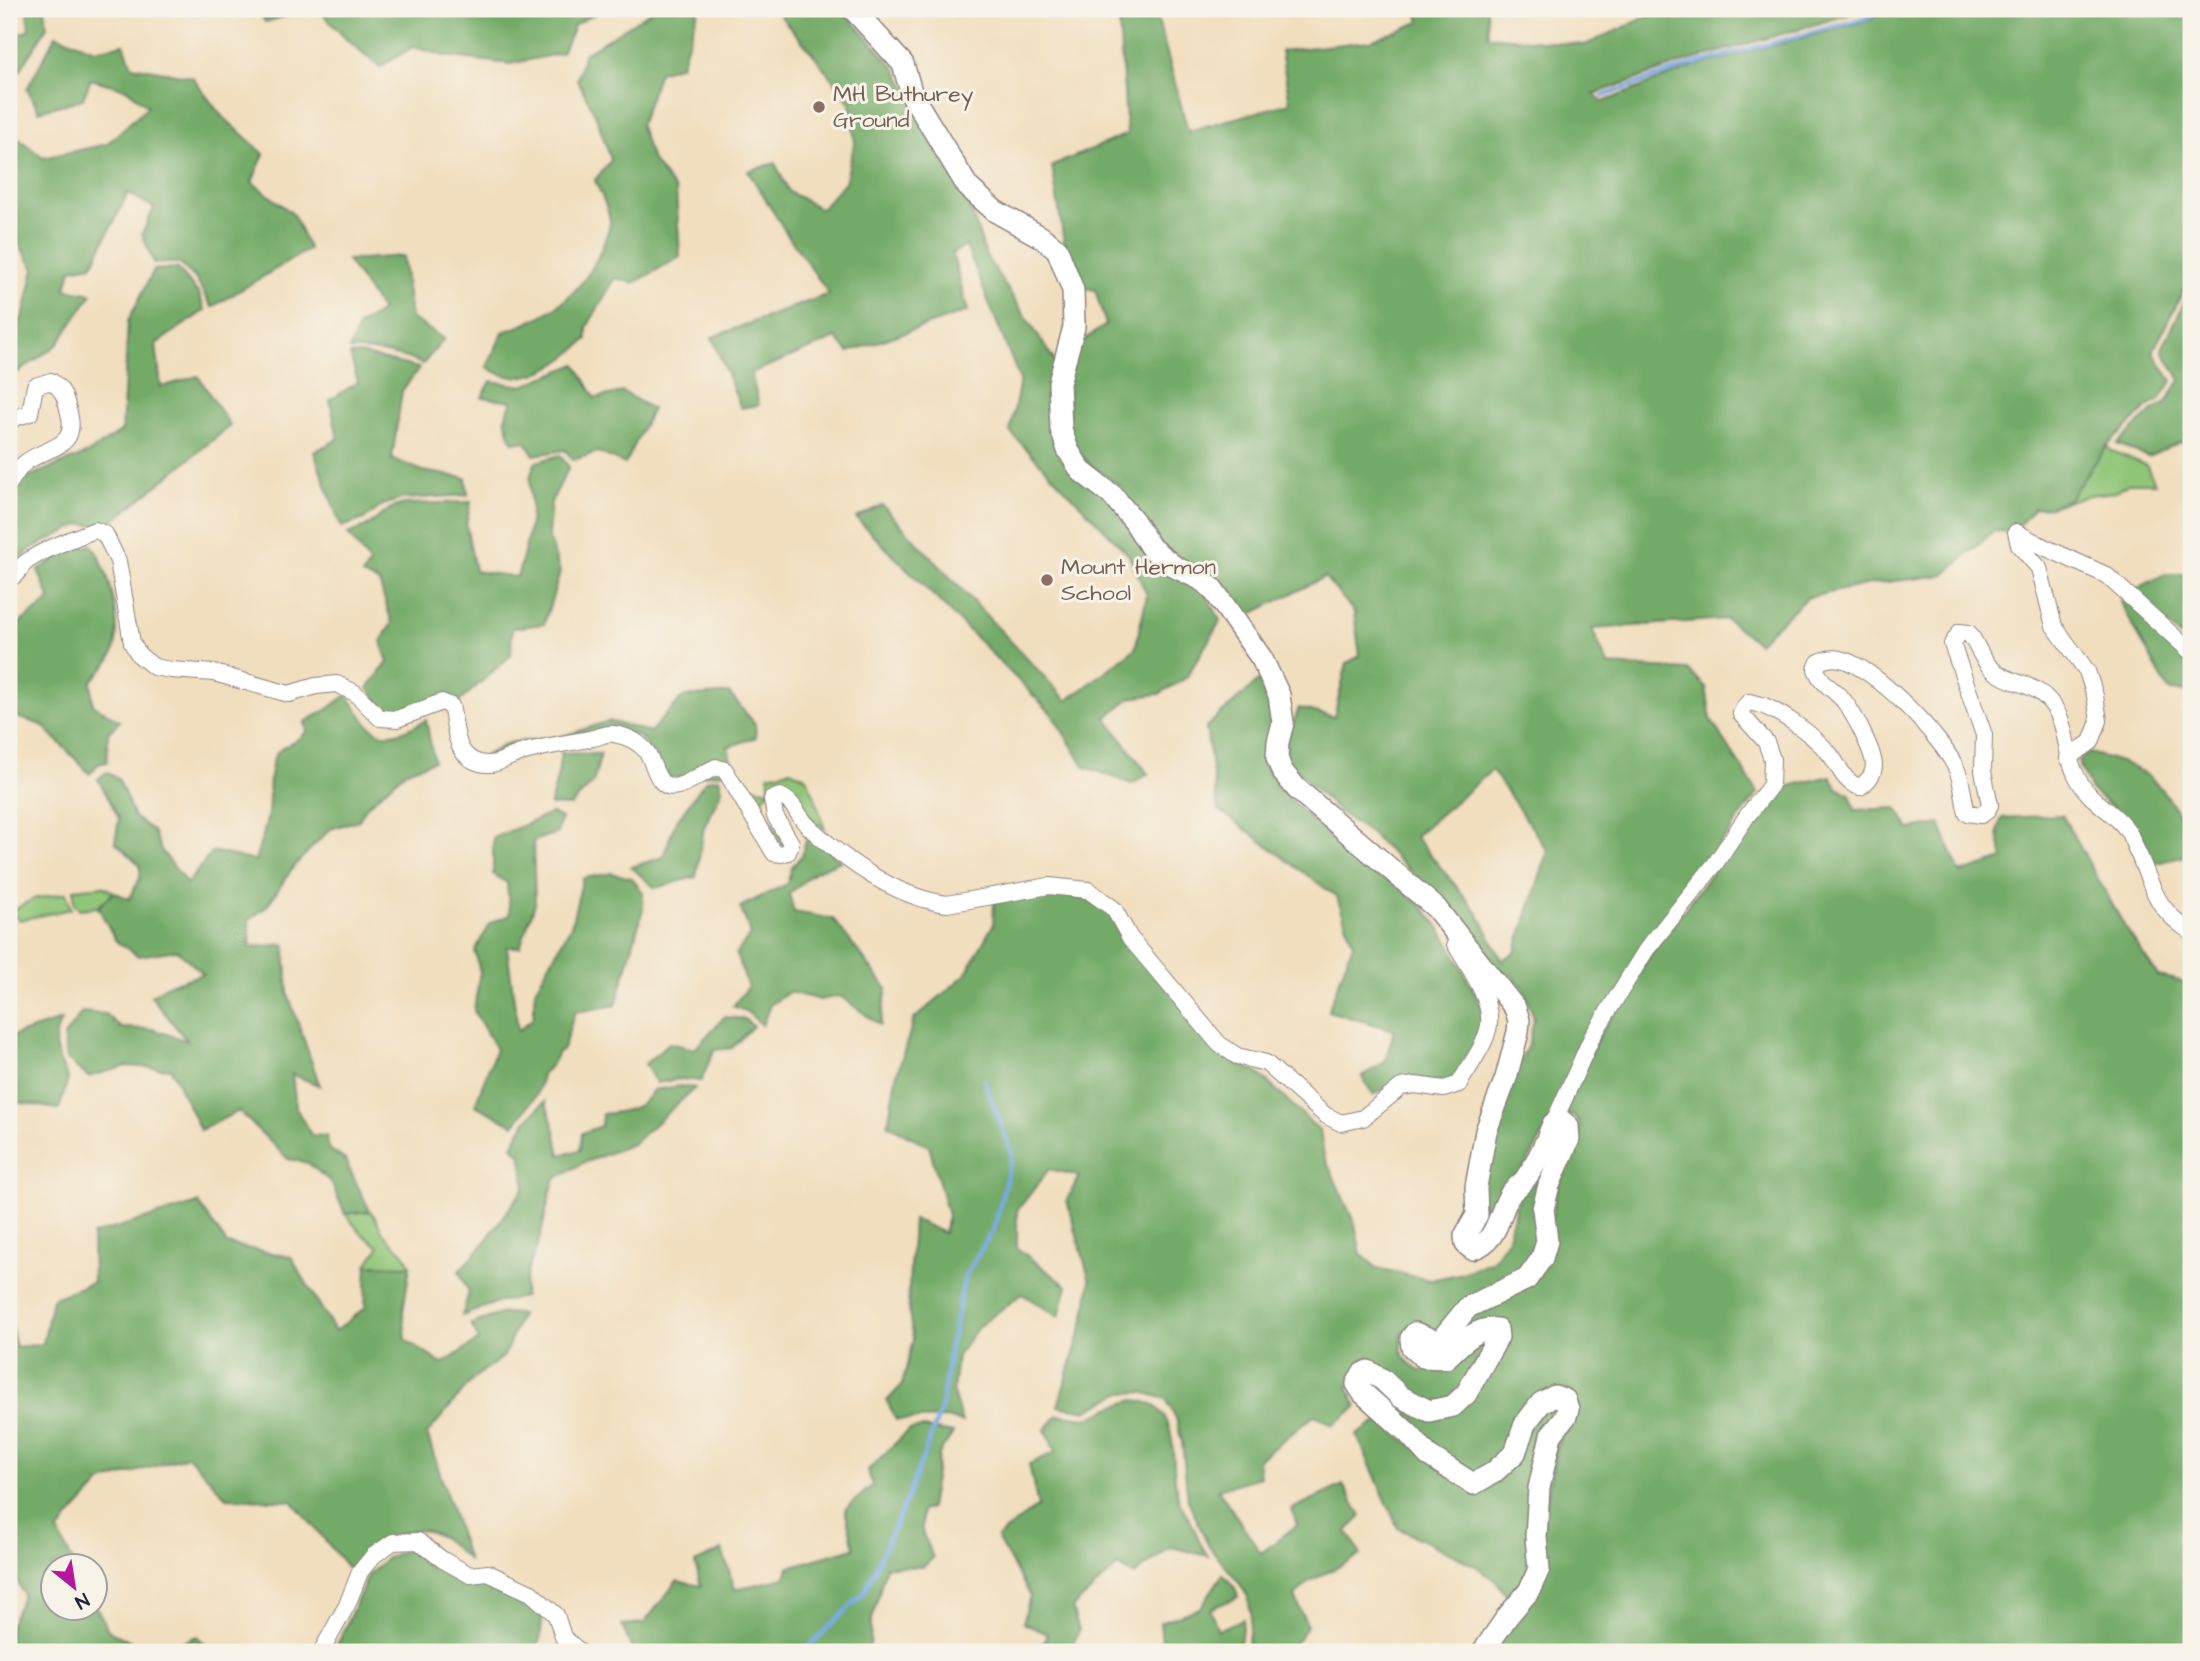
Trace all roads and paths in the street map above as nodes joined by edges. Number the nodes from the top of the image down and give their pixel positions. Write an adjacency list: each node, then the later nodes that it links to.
1 (853, 9): 7 (main road)
2 (9, 420): 3 (street)
3 (9, 484)
4 (9, 579): 7 (street)
5 (2191, 652): 6 (street)
6 (2068, 758): 8 (street); 9 (street)
7 (1436, 908): 9 (main road)
8 (2191, 932)
9 (1553, 1124): 12 (main road)
10 (321, 1652): 11 (street)
11 (580, 1652)
12 (1483, 1652)

